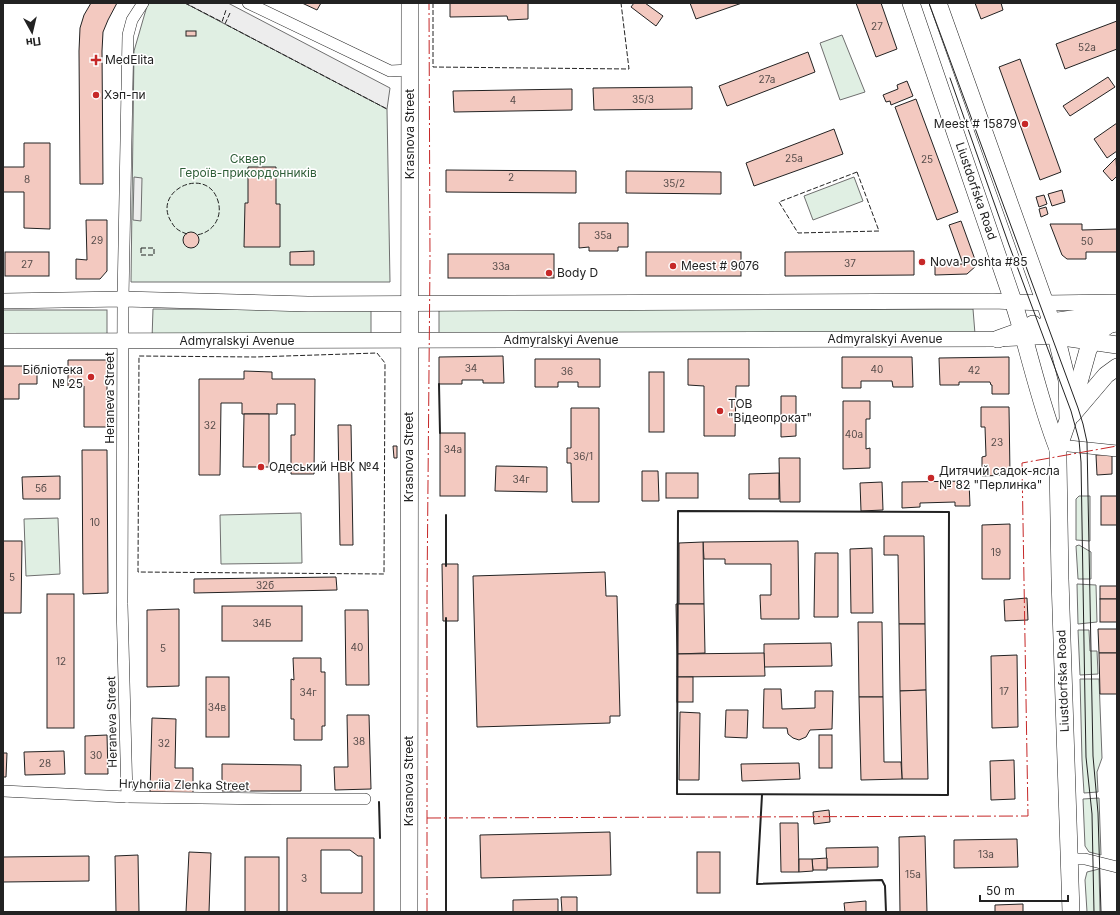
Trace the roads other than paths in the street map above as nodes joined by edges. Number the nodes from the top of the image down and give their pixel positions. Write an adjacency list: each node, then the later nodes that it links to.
1 (143, 3): 7 (street, Heraneva Street)
2 (248, 3): 6 (street)
3 (410, 3): 6 (main road, Krasnova Street)
4 (911, 3): 9 (main road, Liustdorfska Road)
5 (938, 3): 13 (main road, Liustdorfska Road)
6 (410, 70): 11 (main road, Krasnova Street)
7 (123, 299): 8 (main road); 11 (main road); 19 (street, Heraneva Street)
8 (3, 301)
9 (1013, 301): 11 (main road); 13 (main road); 15 (main road, Liustdorfska Road)
10 (1117, 302): 13 (main road)
11 (410, 303): 17 (main road, Krasnova Street)
12 (1117, 310): 13 (main road)
13 (1050, 318): 14 (main road); 15 (main road); 15 (main road); 20 (main road); 23 (main road, Liustdorfska Road)
14 (1112, 325): 20 (main road)
15 (1024, 334): 16 (main road); 24 (main road, Liustdorfska Road)
16 (998, 338): 17 (main road, Admyralskyi Avenue)
17 (409, 340): 19 (main road, Admyralskyi Avenue); 31 (main road, Krasnova Street)
18 (3, 341): 19 (main road, Admyralskyi Avenue)
19 (123, 341): 27 (street, Heraneva Street)
20 (1092, 342): 21 (main road); 23 (main road)
21 (1117, 345)
22 (1117, 367): 23 (main road)
23 (1068, 420): 24 (main road, Liustdorfska Road)
24 (1059, 447): 25 (street); 29 (main road, Liustdorfska Road)
25 (1117, 451)
26 (3, 791): 27 (street, Hryhoriia Zlenka Street)
27 (127, 797): 28 (street, Hryhoriia Zlenka Street)
28 (365, 799)
29 (1069, 859): 30 (street); 32 (main road, Liustdorfska Road)
30 (1117, 867)
31 (409, 912)
32 (1071, 912)

